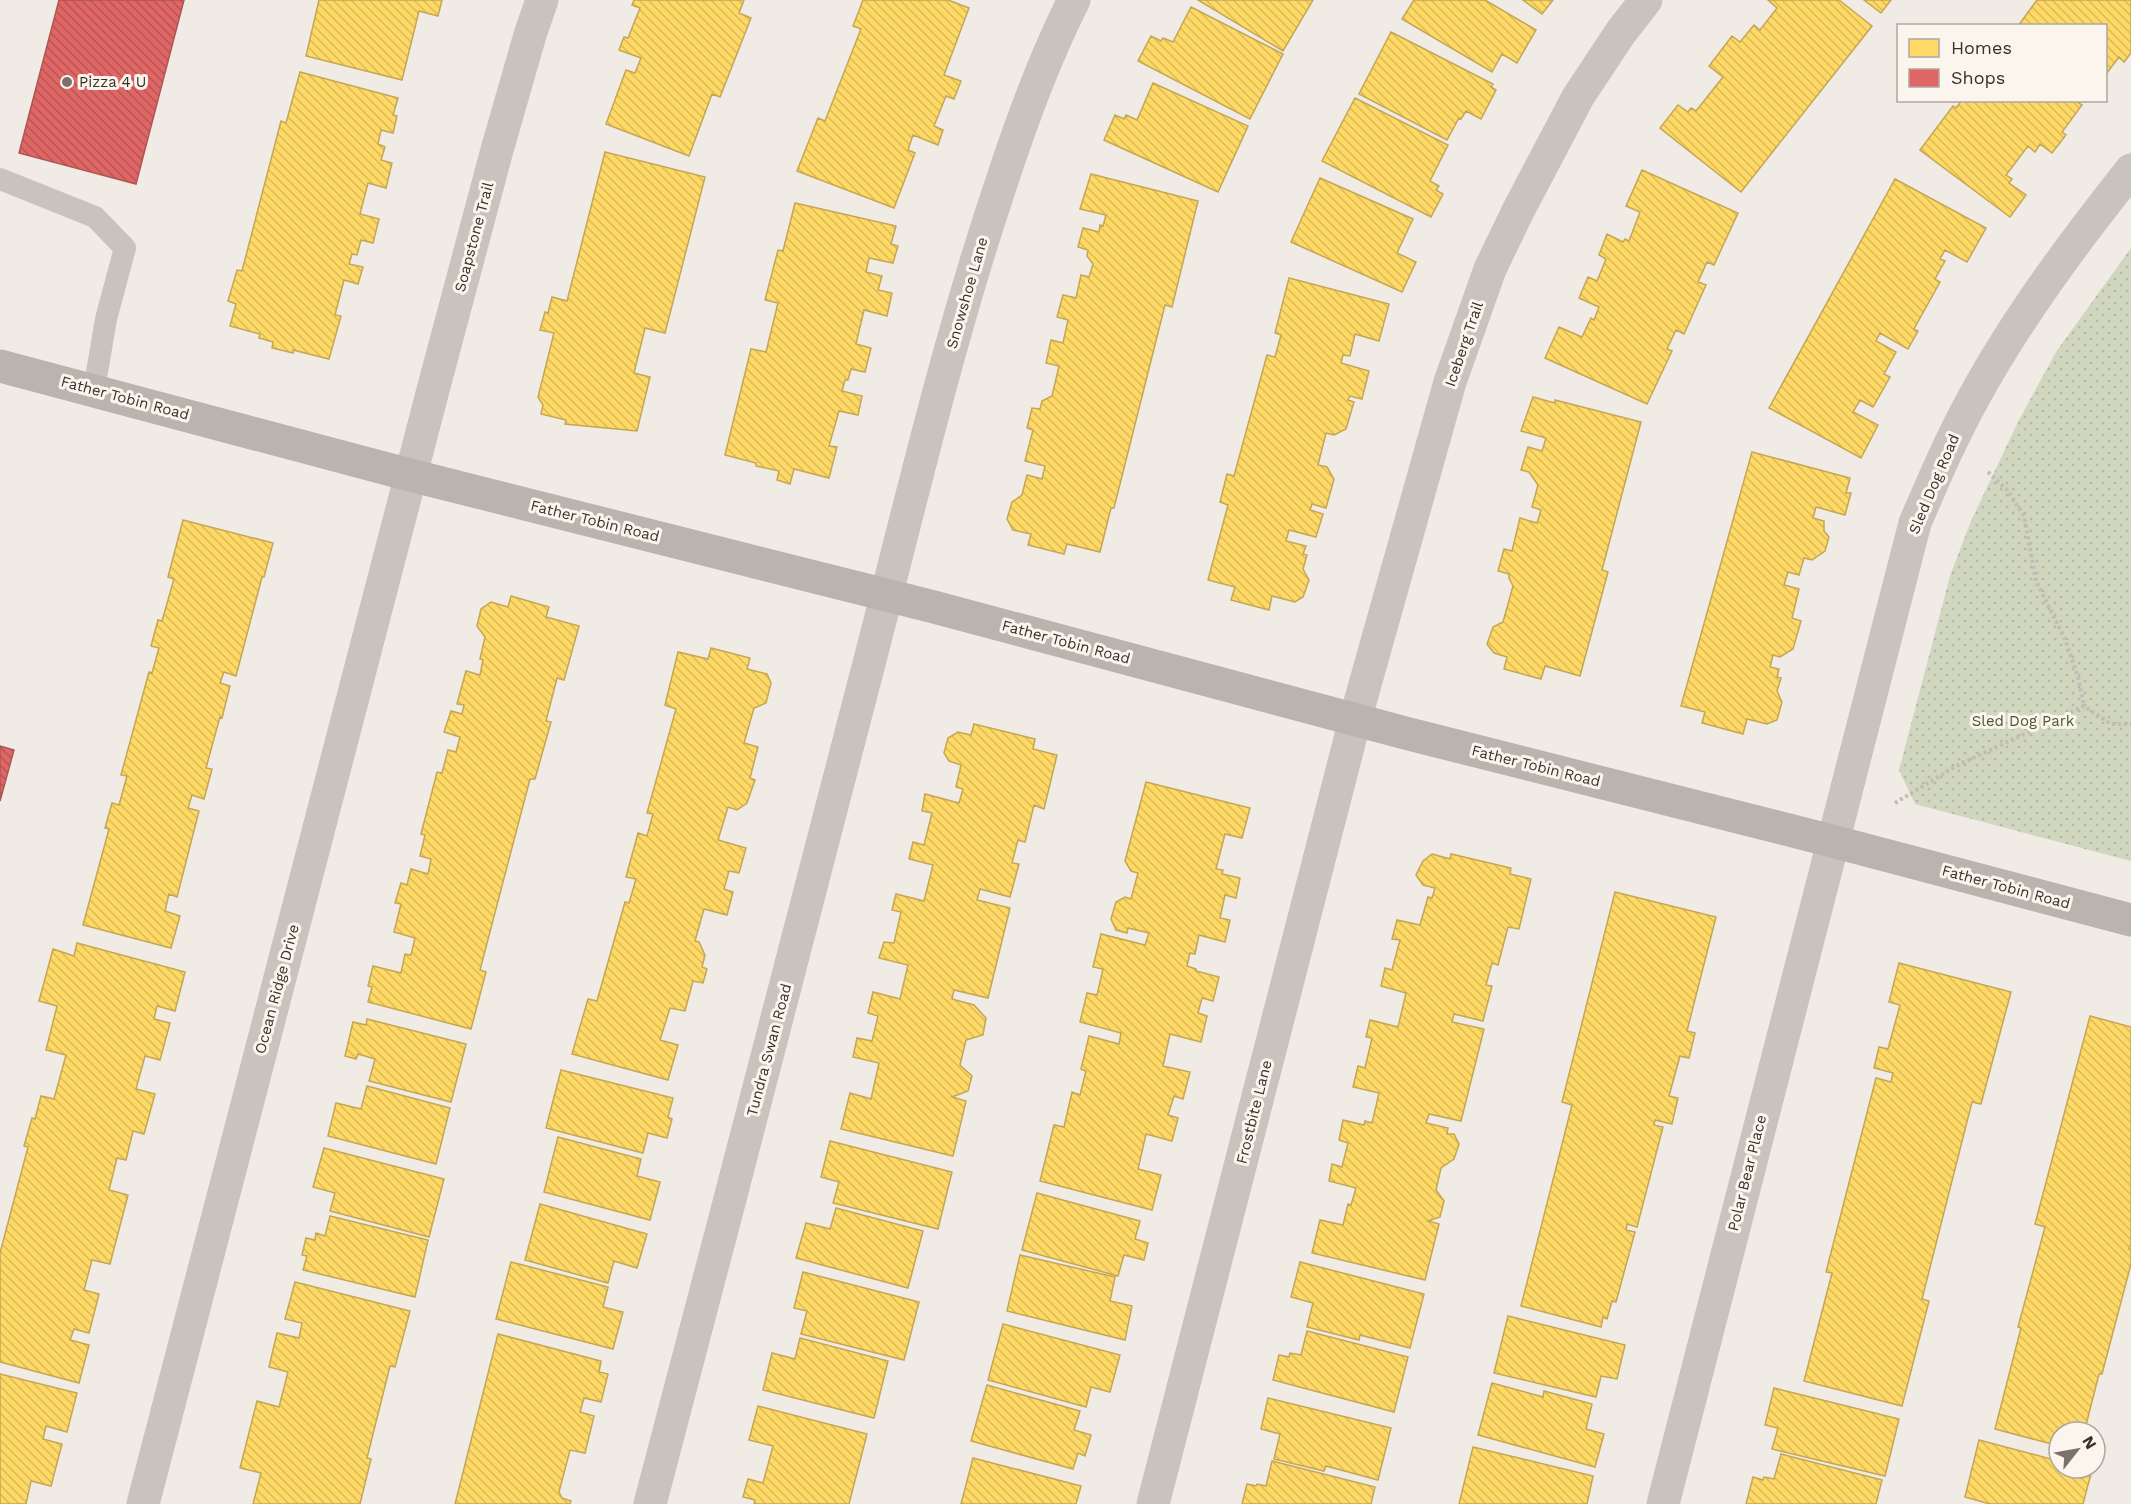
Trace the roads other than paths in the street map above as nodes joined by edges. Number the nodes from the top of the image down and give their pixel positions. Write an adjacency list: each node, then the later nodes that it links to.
1 (542, 0): 8 (street, Soapstone Trail)
2 (1074, 0): 9 (street, Snowshoe Lane)
3 (1646, 0): 10 (street, Iceberg Trail)
4 (2131, 170): 11 (street, Sled Dog Road)
5 (0, 178): 7 (lane)
6 (0, 366): 7 (street, Father Tobin Road)
7 (94, 390): 8 (street, Father Tobin Road)
8 (410, 475): 9 (street, Father Tobin Road); 13 (street, Ocean Ridge Drive)
9 (887, 595): 10 (street, Father Tobin Road); 14 (street, Tundra Swan Road)
10 (1355, 720): 11 (street, Father Tobin Road); 15 (street, Frostbite Lane)
11 (1832, 841): 12 (street, Father Tobin Road); 16 (street, Polar Bear Place)
12 (2131, 920)
13 (144, 1504)
14 (650, 1504)
15 (1153, 1504)
16 (1663, 1504)

